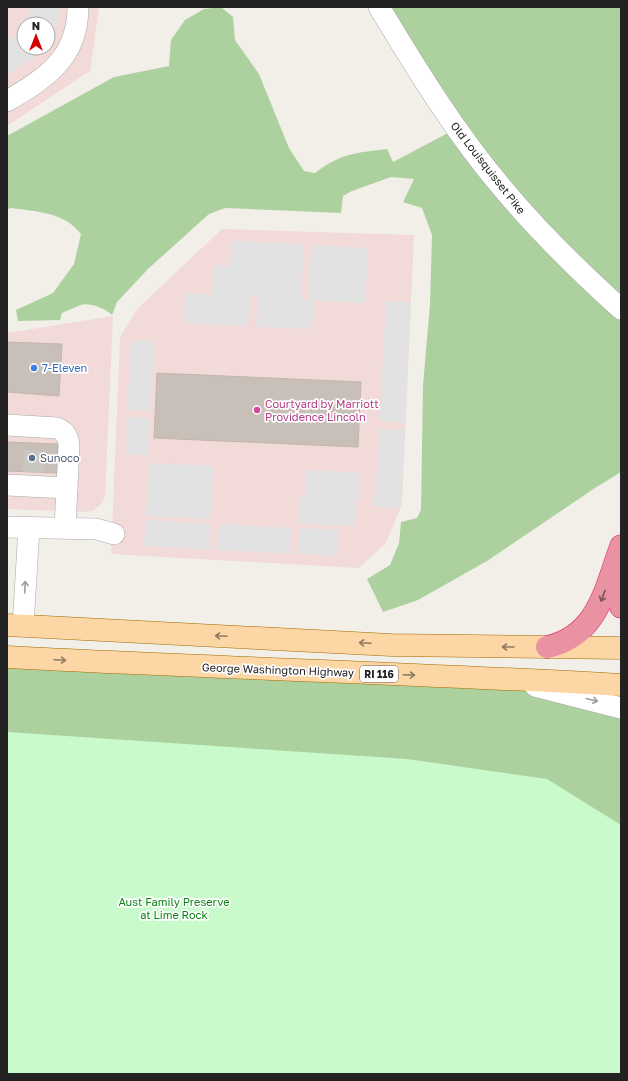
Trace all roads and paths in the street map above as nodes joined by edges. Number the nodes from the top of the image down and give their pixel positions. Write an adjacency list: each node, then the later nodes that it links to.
1 (78, 7): 3 (street)
2 (379, 7): 4 (street, Old Louisquisset Pike)
3 (7, 101)
4 (621, 309)
5 (7, 425): 7 (street)
6 (7, 485): 7 (street)
7 (67, 488): 10 (street)
8 (7, 527): 9 (street)
9 (29, 528): 10 (street); 15 (street, one-way to 9)
10 (65, 528): 11 (street)
11 (114, 534)
12 (621, 546): 16 (highway, one-way to 16)
13 (621, 554): 14 (highway)
14 (621, 607)
15 (15, 626): 16 (main road, one-way to 15); 18 (main road)
16 (547, 647): 17 (main road)
17 (621, 648)
18 (14, 657): 19 (main road, George Washington Highway / RI 116, one-way to 19)
19 (499, 678): 20 (main road, George Washington Highway / RI 116); 21 (street, one-way to 21)
20 (621, 685)
21 (621, 708)

